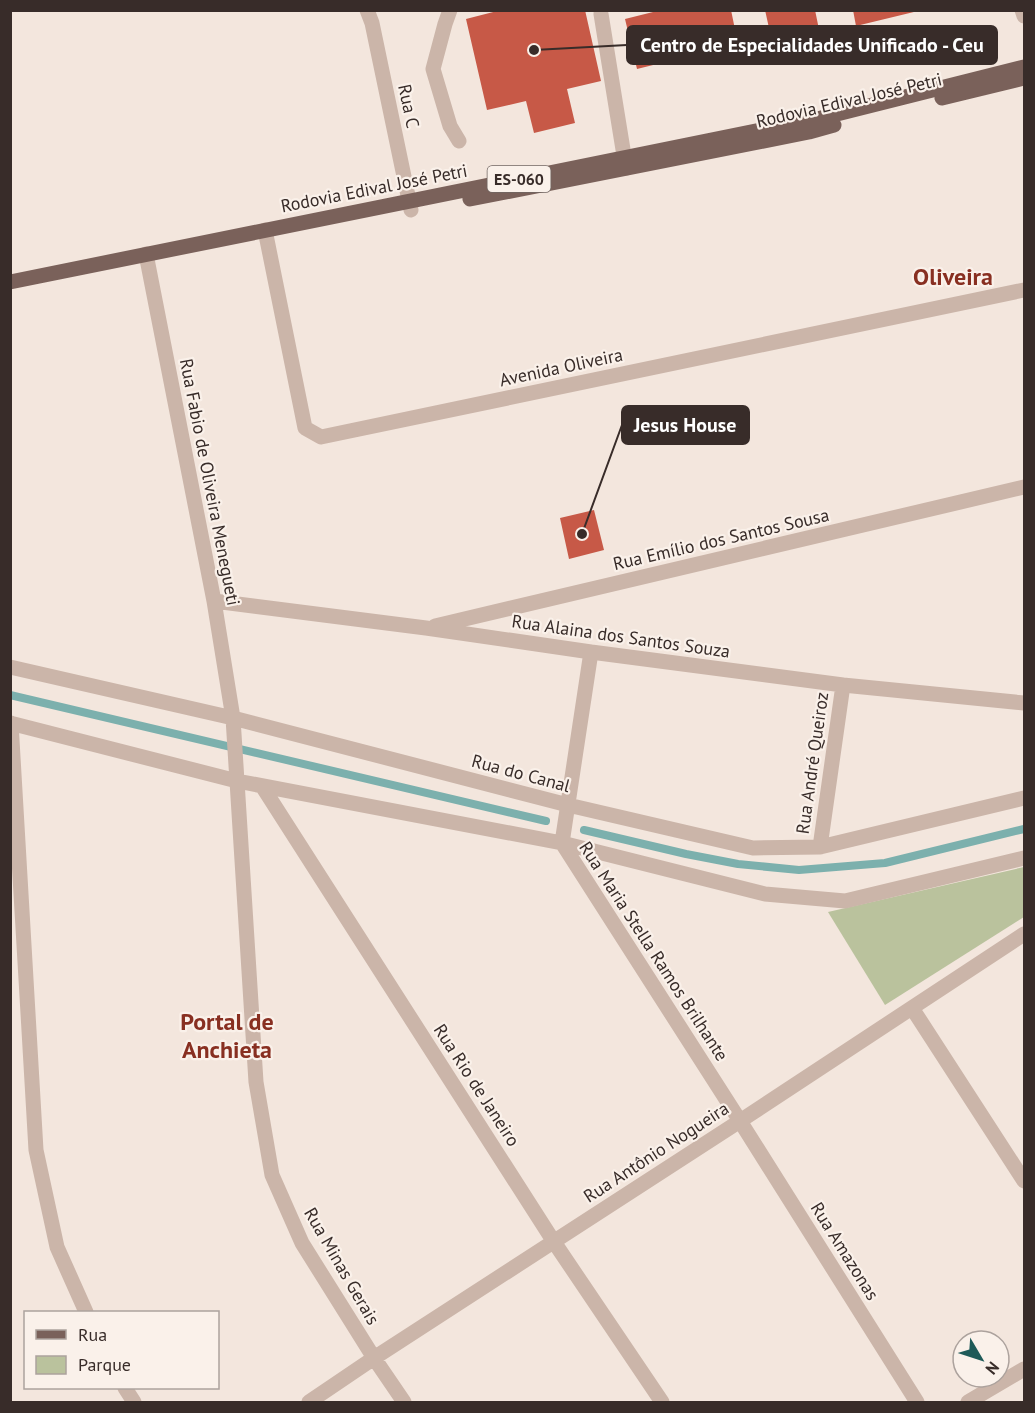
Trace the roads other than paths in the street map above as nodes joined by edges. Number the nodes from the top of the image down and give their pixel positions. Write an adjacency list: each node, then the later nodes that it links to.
1 (367, 10): 10 (street, Rua C)
2 (450, 10): 8 (street)
3 (1022, 10): 5 (street)
4 (601, 14): 9 (street)
5 (1024, 16)
6 (1024, 67): 9 (main road, Rodovia Edival José Petri / ES-060)
7 (1024, 78): 9 (main road, Rodovia Edival José Petri / ES-060)
8 (459, 141)
9 (625, 163): 10 (main road, Rodovia Edival José Petri / ES-060)
10 (409, 206): 11 (main road, Rodovia Edival José Petri / ES-060)
11 (266, 234): 12 (main road, Rodovia Edival José Petri / ES-060); 15 (street, Avenida Oliveira)
12 (147, 259): 13 (main road, Rodovia Edival José Petri / ES-060); 14 (main road, Rodovia Edival José Petri / ES-060); 19 (street, Rua Fabio de Oliveira Menegueti)
13 (10, 282)
14 (10, 290)
15 (1024, 290)
16 (1024, 487): 17 (street, Rua Emílio dos Santos Sousa)
17 (999, 494): 18 (street); 20 (street, Rua Emílio dos Santos Sousa)
18 (1024, 494)
19 (214, 601): 20 (street, Rua Alaina dos Santos Souza); 25 (street, Rua Fabio de Oliveira Menegueti)
20 (426, 628): 21 (street, Rua Alaina dos Santos Souza)
21 (591, 652): 23 (street, Rua Alaina dos Santos Souza); 30 (street, Rua Maria Stella Ramos Brilhante)
22 (10, 667): 25 (street, Rua do Canal)
23 (843, 685): 24 (street, Rua Alaina dos Santos Souza); 32 (street, Rua André Queiroz)
24 (1024, 703)
25 (233, 718): 27 (street, Rua Minas Gerais); 30 (street, Rua do Canal)
26 (11, 723): 27 (street); 39 (street)
27 (237, 776): 28 (street); 40 (street, Rua Minas Gerais)
28 (262, 786): 31 (street); 38 (street, Rua Rio de Janeiro)
29 (1024, 798): 32 (street, Rua do Canal)
30 (568, 805): 31 (street, Rua Maria Stella Ramos Brilhante); 32 (street, Rua do Canal)
31 (562, 843): 33 (street); 36 (street, Rua Maria Stella Ramos Brilhante)
32 (820, 847)
33 (1024, 858)
34 (1024, 934): 35 (street, Rua Antônio Nogueira)
35 (912, 1008): 36 (street, Rua Antônio Nogueira); 37 (street)
36 (740, 1121): 38 (street, Rua Antônio Nogueira); 47 (street, Rua Amazonas)
37 (1024, 1181)
38 (554, 1242): 40 (street, Rua Antônio Nogueira); 46 (street, Rua Rio de Janeiro)
39 (86, 1311)
40 (374, 1358): 44 (street, Rua Antônio Nogueira); 45 (street, Rua Minas Gerais)
41 (1024, 1369): 48 (street)
42 (126, 1389): 43 (street)
43 (134, 1402)
44 (309, 1402)
45 (404, 1402)
46 (662, 1402)
47 (916, 1402)
48 (968, 1402)

